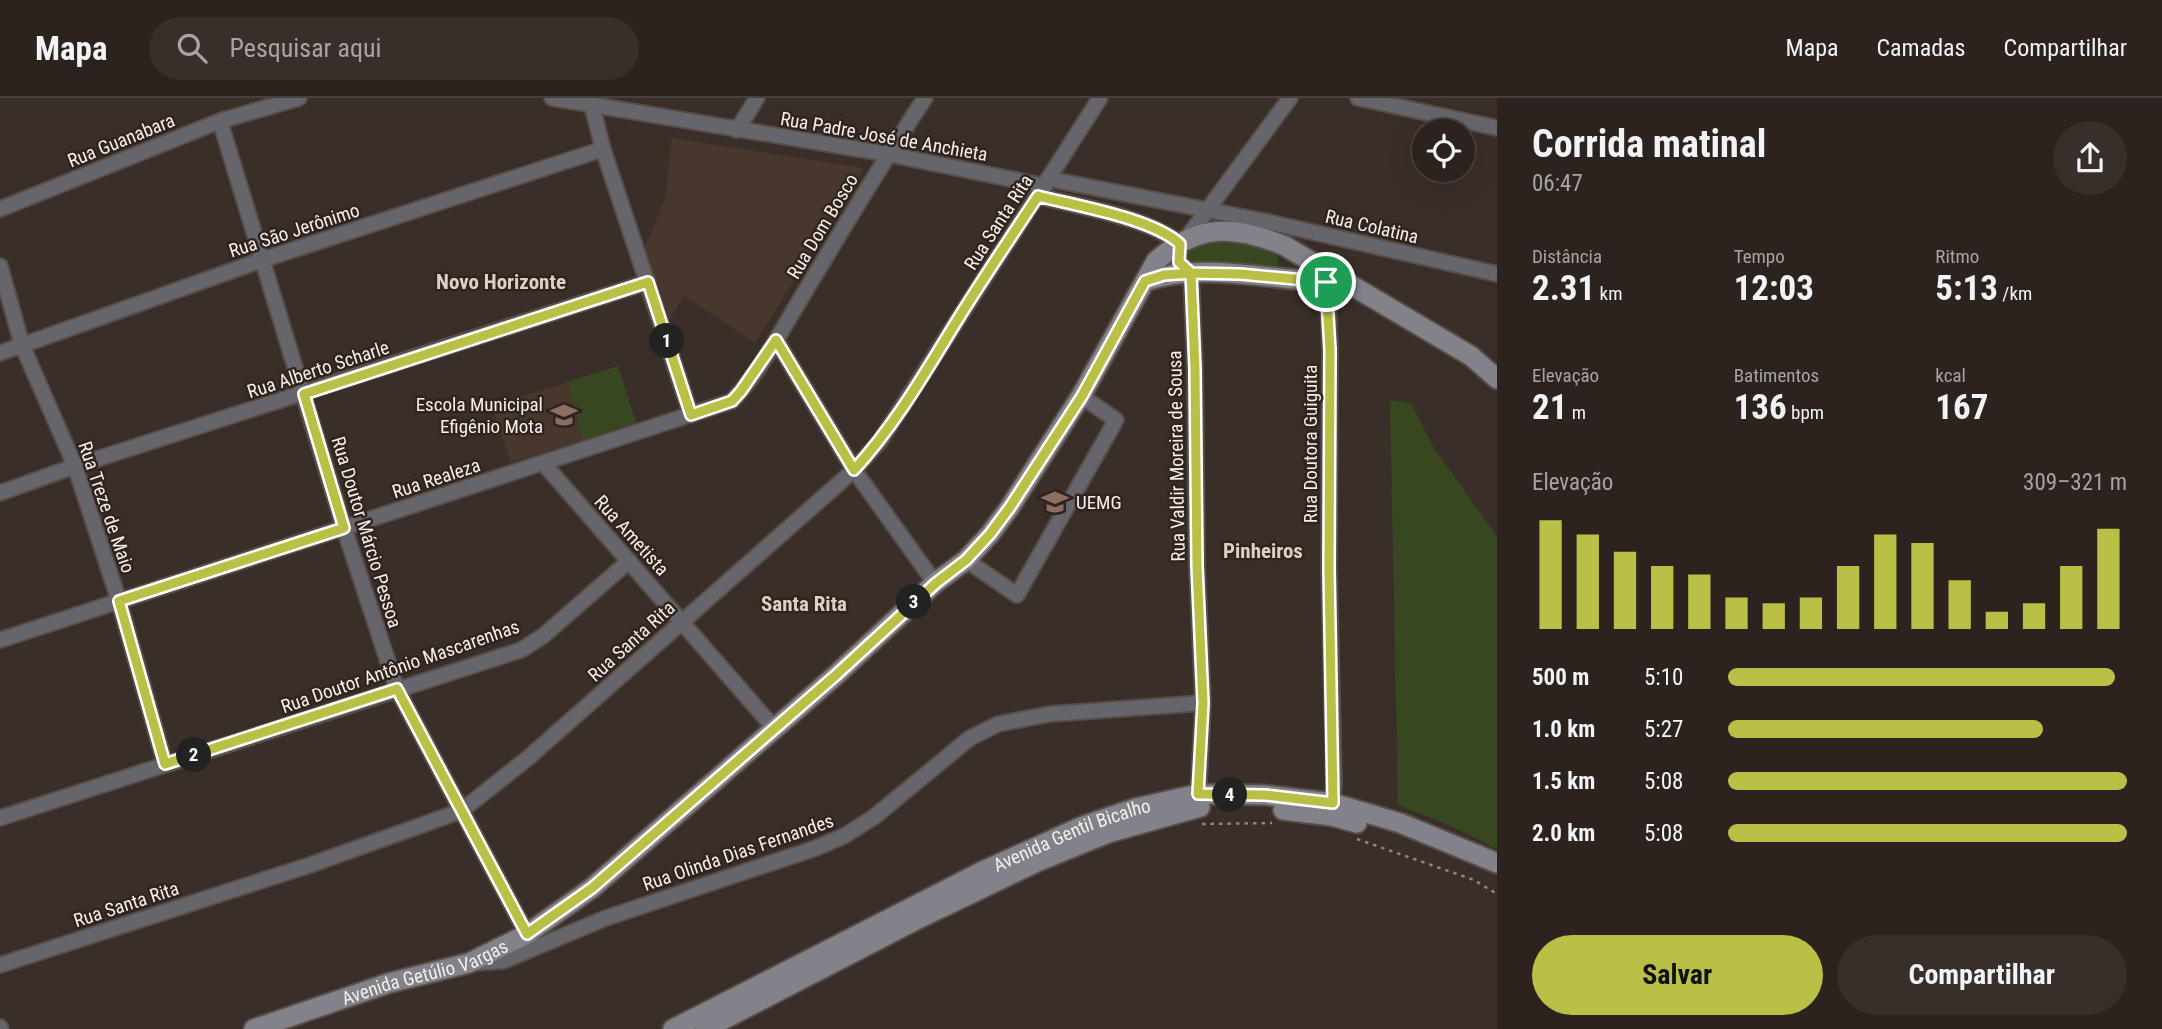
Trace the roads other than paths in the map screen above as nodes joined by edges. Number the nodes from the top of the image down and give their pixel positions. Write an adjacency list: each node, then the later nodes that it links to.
1 (299, 98): 9 (street, Rua Guanabara)
2 (551, 98): 8 (street, Rua Padre José de Anchieta)
3 (757, 98): 11 (street)
4 (925, 98): 13 (street, Rua Dom Bosco)
5 (1100, 98): 14 (street, Rua Santa Rita)
6 (1290, 98): 16 (street)
7 (1358, 98): 10 (street)
8 (590, 101): 11 (street, Rua Padre José de Anchieta); 12 (street)
9 (220, 121): 15 (street, Rua Guanabara); 20 (street, Rua Doutor Márcio Pessoa)
10 (1497, 128)
11 (737, 130): 13 (street, Rua Padre José de Anchieta)
12 (603, 149): 20 (street, Rua São Jerônimo); 27 (street)
13 (888, 154): 14 (street, Rua Padre José de Anchieta); 28 (street, Rua Dom Bosco)
14 (1044, 187): 16 (street, Rua Padre José de Anchieta); 18 (street, Rua Padre José de Anchieta); 37 (street, Rua Santa Rita)
15 (0, 209)
16 (1207, 211): 17 (street, Rua Padre José de Anchieta); 18 (street)
17 (1264, 221): 19 (street); 23 (street, Rua Colatina)
18 (1183, 242): 19 (street); 22 (street, Rua Valdir Moreira de Sousa); 26 (street, Avenida Getúlio Vargas)
19 (1281, 244): 24 (street); 25 (street)
20 (262, 260): 29 (street, Rua São Jerônimo); 32 (street, Rua Doutor Márcio Pessoa)
21 (0, 266): 29 (street, Rua Treze de Maio)
22 (1191, 273): 24 (street); 26 (street); 47 (street, Rua Valdir Moreira de Sousa)
23 (1497, 274)
24 (1279, 277): 25 (street)
25 (1333, 278): 31 (street); 51 (street, Rua Doutora Guiguita)
26 (1145, 281): 33 (street, Avenida Getúlio Vargas)
27 (648, 282): 32 (street, Rua Alberto Scharle); 34 (street)
28 (776, 340): 34 (street, Rua Realeza); 37 (street)
29 (22, 345): 30 (street, Rua São Jerônimo); 36 (street, Rua Treze de Maio)
30 (0, 353)
31 (1497, 379)
32 (304, 394): 36 (street, Rua Alberto Scharle); 39 (street, Rua Doutor Márcio Pessoa)
33 (1082, 396): 40 (street, Avenida Getúlio Vargas); 40 (street)
34 (691, 415): 35 (street, Rua Realeza)
35 (544, 464): 39 (street, Rua Realeza); 41 (street, Rua Ametista)
36 (75, 466): 38 (street, Rua Alberto Scharle); 43 (street, Rua Treze de Maio)
37 (854, 470): 42 (street); 44 (street, Rua Santa Rita)
38 (0, 493)
39 (344, 528): 43 (street, Rua Realeza); 46 (street, Rua Doutor Márcio Pessoa)
40 (966, 560): 42 (street, Avenida Getúlio Vargas)
41 (629, 561): 44 (street, Rua Ametista); 46 (street, Rua Doutor Antônio Mascarenhas)
42 (936, 583): 48 (street, Avenida Getúlio Vargas)
43 (119, 601): 45 (street, Rua Realeza); 49 (street, Rua Treze de Maio)
44 (683, 621): 48 (street, Rua Ametista); 52 (street, Rua Santa Rita)
45 (0, 640)
46 (397, 689): 49 (street, Rua Doutor Antônio Mascarenhas); 52 (street, Rua Doutor Márcio Pessoa)
47 (1203, 703): 50 (street, Rua Valdir Moreira de Sousa); 56 (street, Rua Olinda Dias Fernandes)
48 (774, 727): 56 (street, Avenida Getúlio Vargas)
49 (165, 764): 53 (street, Rua Doutor Antônio Mascarenhas)
50 (1199, 808): 51 (street, Avenida Gentil Bicalho); 59 (street, Avenida Gentil Bicalho); 60 (street, Avenida Gentil Bicalho)
51 (1333, 809): 54 (street, Avenida Gentil Bicalho); 55 (street, Avenida Gentil Bicalho)
52 (461, 811): 56 (street, Rua Doutor Márcio Pessoa); 57 (street, Rua Santa Rita)
53 (0, 818)
54 (1497, 863)
55 (1497, 876)
56 (522, 942): 58 (street, Avenida Getúlio Vargas)
57 (0, 965)
58 (254, 1029)
59 (673, 1029)
60 (705, 1029)

